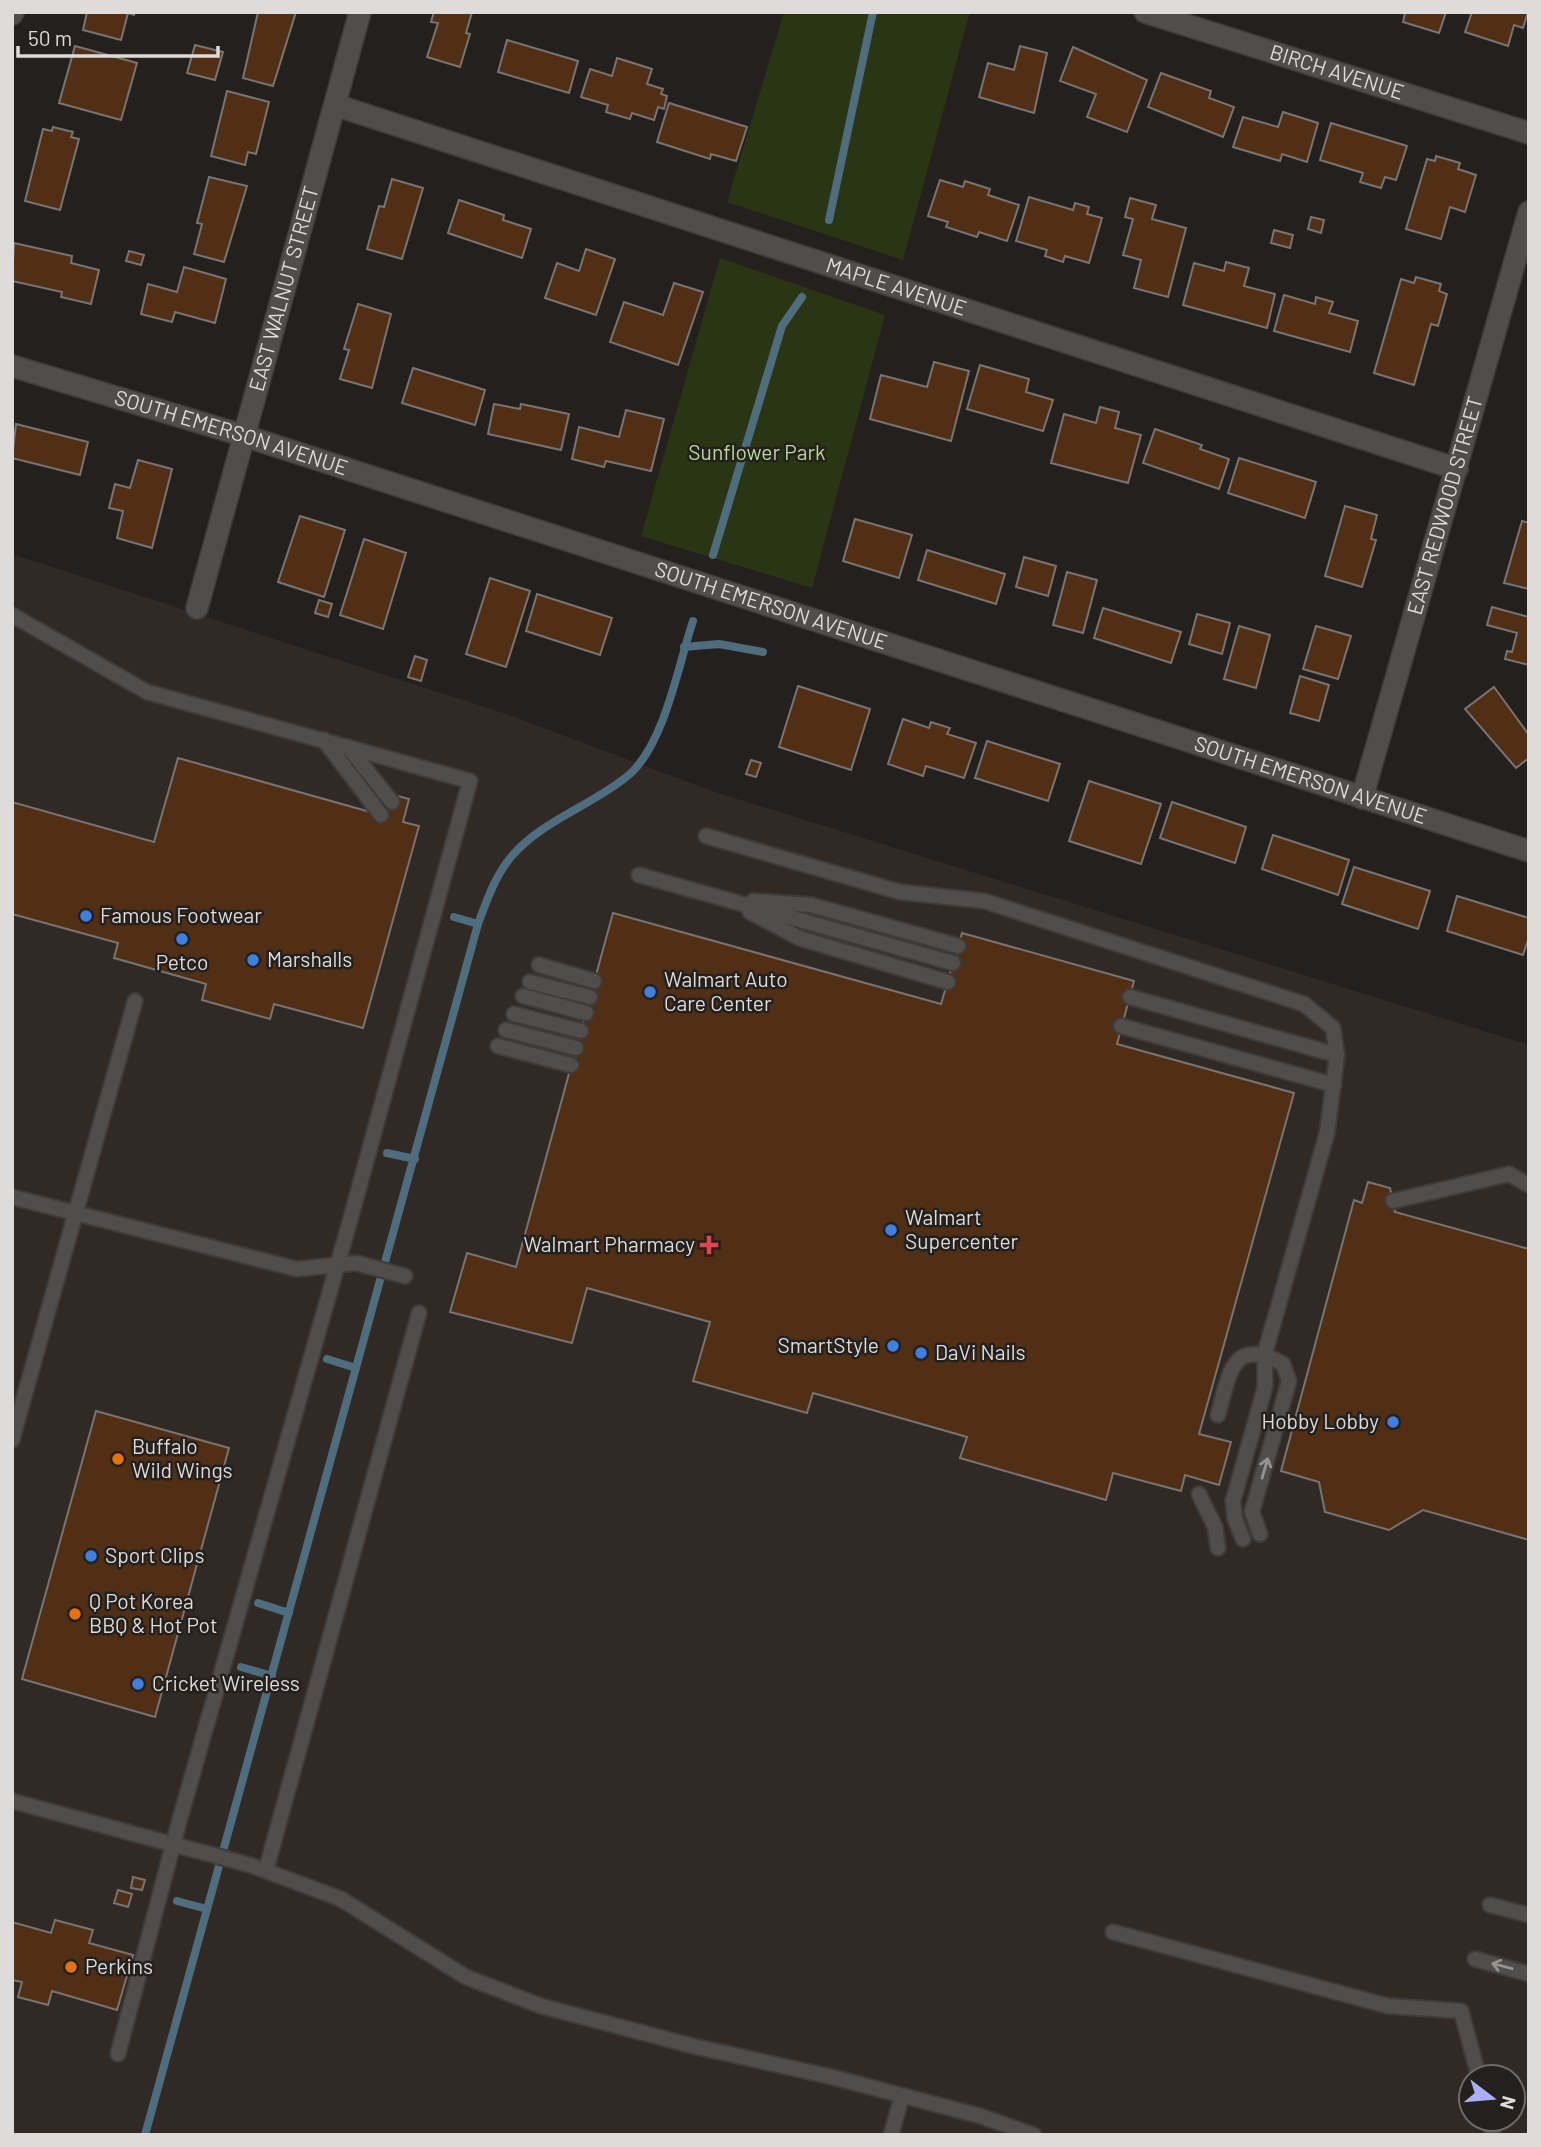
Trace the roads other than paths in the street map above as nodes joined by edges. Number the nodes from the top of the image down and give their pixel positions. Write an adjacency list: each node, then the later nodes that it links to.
1 (360, 12): 3 (street, EAST WALNUT STREET)
2 (1145, 12): 4 (street, BIRCH AVENUE)
3 (335, 105): 7 (street, EAST WALNUT STREET); 8 (street, MAPLE AVENUE)
4 (1529, 133)
5 (1529, 212): 8 (street, EAST REDWOOD STREET)
6 (12, 366): 7 (street, SOUTH EMERSON AVENUE)
7 (245, 436): 9 (street, EAST WALNUT STREET); 13 (street, SOUTH EMERSON AVENUE)
8 (1457, 469): 13 (street, EAST REDWOOD STREET)
9 (197, 608)
10 (12, 615): 11 (lane)
11 (324, 740): 12 (lane); 15 (lane)
12 (348, 747): 14 (lane); 44 (lane)
13 (1362, 798): 17 (street, SOUTH EMERSON AVENUE)
14 (392, 802)
15 (381, 816)
16 (706, 836): 37 (lane)
17 (1529, 851)
18 (639, 875): 19 (lane)
19 (724, 898): 20 (lane); 21 (lane); 25 (lane)
20 (958, 946)
21 (953, 963)
22 (539, 965): 23 (lane)
23 (594, 981)
24 (530, 982): 27 (lane)
25 (948, 982)
26 (523, 996): 30 (lane)
27 (590, 997)
28 (1129, 997): 37 (lane)
29 (135, 1001): 43 (lane)
30 (586, 1013)
31 (514, 1014): 34 (lane)
32 (1121, 1026): 39 (lane)
33 (506, 1030): 36 (lane)
34 (581, 1031)
35 (498, 1046): 38 (lane)
36 (576, 1048)
37 (1337, 1055): 39 (lane)
38 (571, 1065)
39 (1334, 1085): 47 (lane)
40 (1529, 1185): 42 (lane)
41 (12, 1197): 43 (lane)
42 (1393, 1201)
43 (75, 1213): 44 (lane); 49 (lane)
44 (337, 1265): 45 (lane); 55 (lane)
45 (405, 1276)
46 (419, 1313): 56 (lane)
47 (1265, 1353): 48 (lane); 51 (lane, one-way to 47); 52 (lane)
48 (1218, 1415)
49 (12, 1440)
50 (1199, 1494): 53 (lane)
51 (1260, 1534)
52 (1243, 1539)
53 (1218, 1548)
54 (12, 1801): 55 (lane)
55 (173, 1845): 56 (lane); 62 (lane)
56 (266, 1870): 64 (lane)
57 (1490, 1905): 58 (lane)
58 (1529, 1915)
59 (1114, 1932): 63 (lane)
60 (1475, 1959): 61 (lane, one-way to 60)
61 (1529, 1974)
62 (118, 2054)
63 (1475, 2063)
64 (902, 2096): 65 (lane); 66 (lane)
65 (891, 2135)
66 (1034, 2135)

